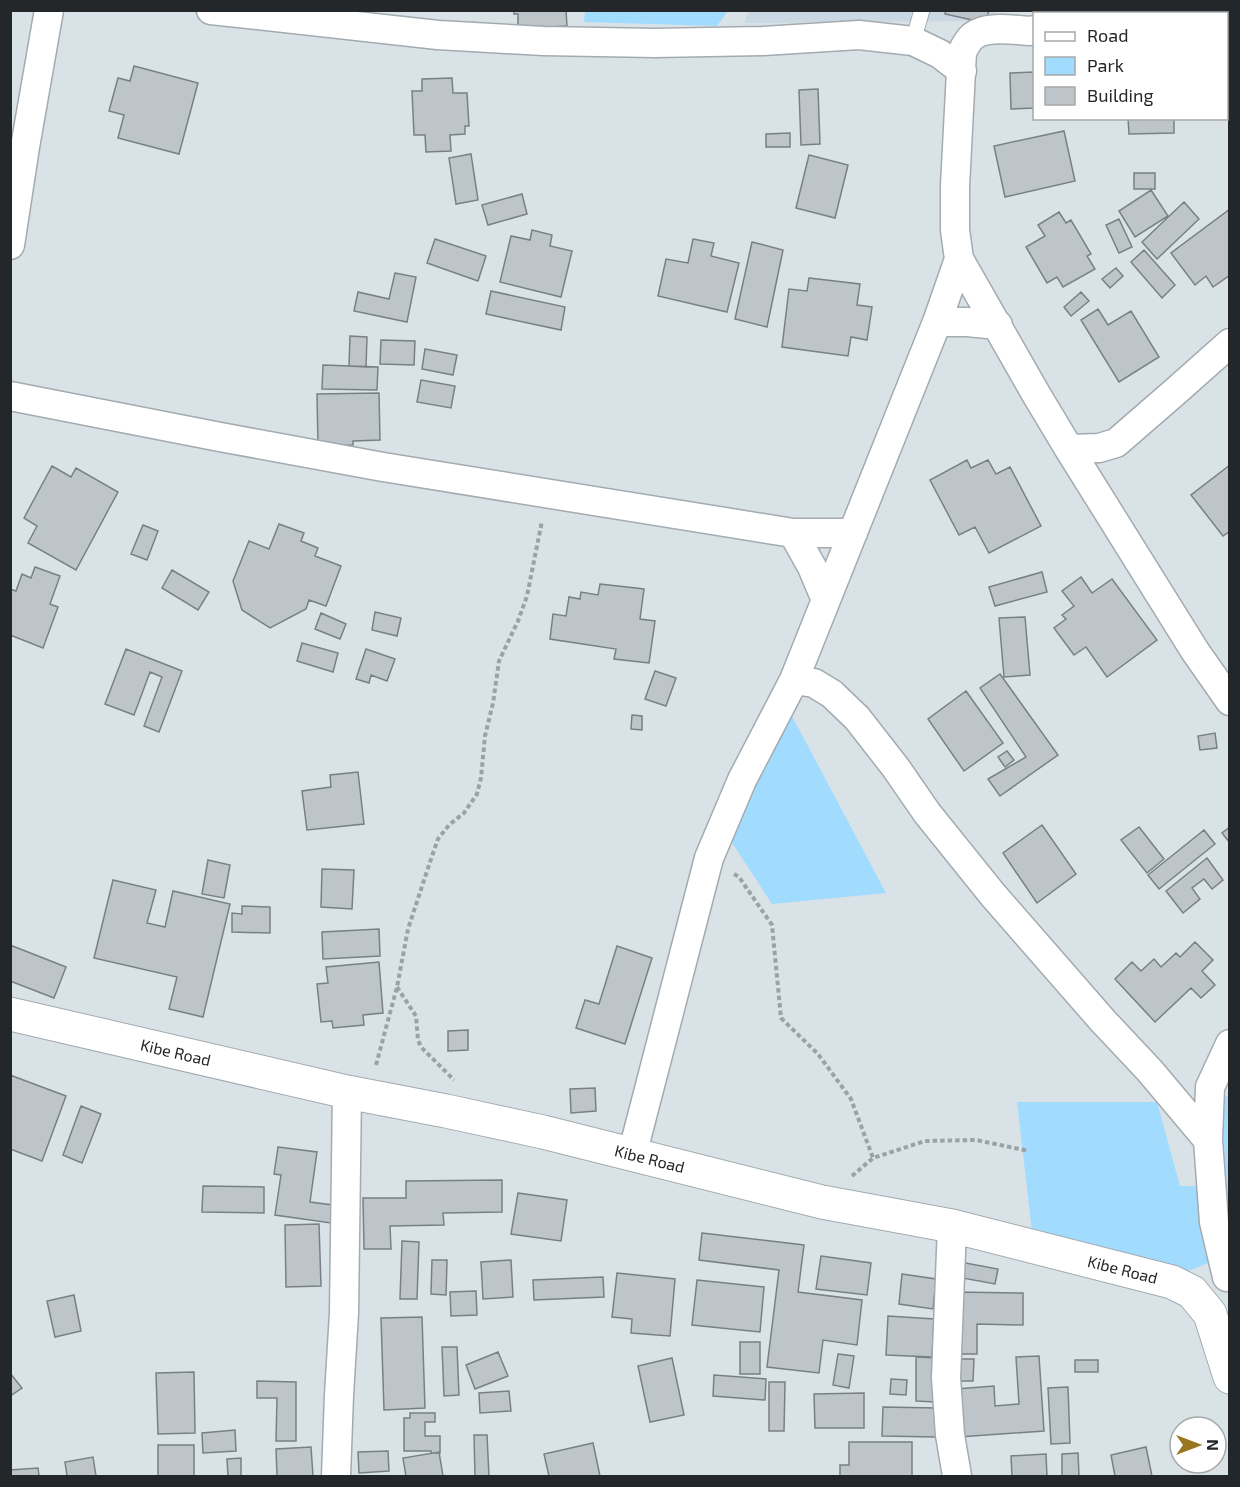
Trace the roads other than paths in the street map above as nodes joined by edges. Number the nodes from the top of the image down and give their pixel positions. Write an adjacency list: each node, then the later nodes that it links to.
1 (49, 10): 7 (street)
2 (211, 10): 5 (street)
3 (922, 10): 5 (lane)
4 (1033, 31): 6 (street)
5 (913, 41): 6 (street)
6 (962, 71): 8 (street)
7 (10, 245)
8 (959, 259): 9 (street); 10 (street)
9 (937, 322): 10 (street); 15 (street)
10 (998, 325): 13 (street)
11 (1230, 343): 13 (street)
12 (10, 396): 14 (street)
13 (1069, 449): 18 (street)
14 (793, 533): 15 (street); 16 (street)
15 (852, 533): 16 (street)
16 (826, 600): 17 (street)
17 (794, 680): 22 (street); 23 (street)
18 (1230, 701)
19 (10, 1014): 21 (street, Kibe Road)
20 (1230, 1044): 22 (street)
21 (358, 1093): 23 (street, Kibe Road); 28 (street)
22 (1208, 1140): 25 (street)
23 (632, 1155): 24 (street, Kibe Road)
24 (952, 1226): 26 (street, Kibe Road); 29 (street)
25 (1228, 1276): 26 (street)
26 (1192, 1292): 27 (street, Kibe Road)
27 (1230, 1377)
28 (336, 1476)
29 (957, 1476)

